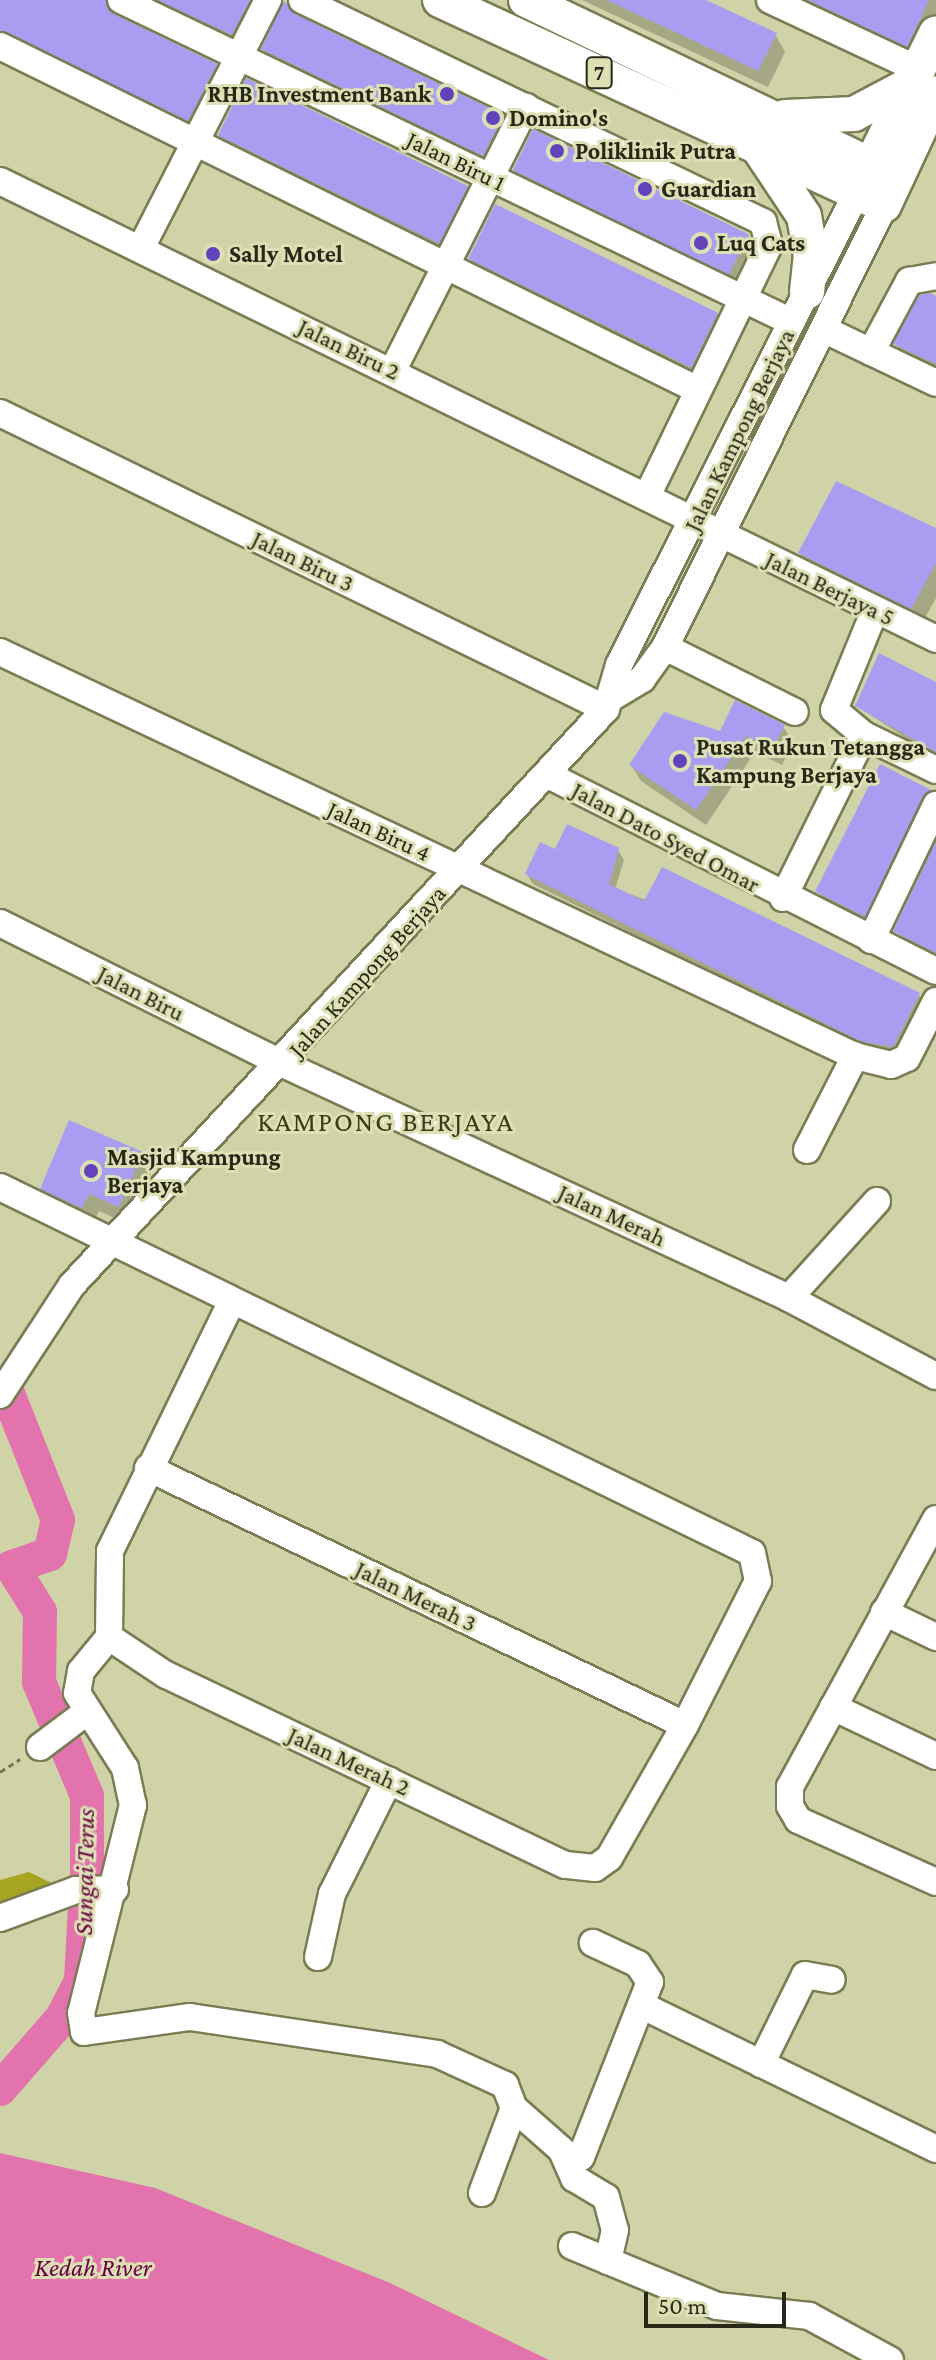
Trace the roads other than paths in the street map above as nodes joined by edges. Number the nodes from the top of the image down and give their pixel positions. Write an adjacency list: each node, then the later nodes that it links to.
1 (121, 0): 9 (street, Jalan Biru 1)
2 (268, 0): 9 (street)
3 (302, 0): 11 (street)
4 (440, 0): 12 (main road, 7)
5 (526, 0): 12 (main road, 7)
6 (770, 0): 10 (street)
7 (936, 33): 10 (main road)
8 (0, 46): 13 (street)
9 (239, 57): 13 (street); 14 (street, Jalan Biru 1)
10 (921, 83): 12 (main road); 16 (main road)
11 (526, 107): 14 (street); 21 (street)
12 (760, 130): 16 (main road, 7); 20 (main road)
13 (194, 142): 17 (street); 18 (street)
14 (490, 177): 18 (street); 21 (street, Jalan Biru 1)
15 (0, 181): 17 (street, Jalan Biru 2)
16 (877, 185): 20 (street, Jalan Kampong Berjaya); 23 (street, Jalan Kampong Berjaya)
17 (141, 248): 25 (street, Jalan Biru 2)
18 (443, 267): 25 (street); 27 (street)
19 (936, 276): 24 (street)
20 (807, 292): 22 (street, Jalan Kampong Berjaya)
21 (738, 297): 22 (street, Jalan Biru 1); 27 (street)
22 (792, 322): 30 (street, Jalan Kampong Berjaya)
23 (823, 329): 24 (street); 31 (street, Jalan Kampong Berjaya)
24 (871, 352): 26 (street)
25 (393, 370): 29 (street, Jalan Biru 2)
26 (936, 383)
27 (694, 388): 29 (street)
28 (0, 413): 36 (street, Jalan Biru 3)
29 (647, 496): 30 (street, Jalan Biru 2)
30 (695, 521): 31 (street, Jalan Berjaya 5); 36 (street, Jalan Kampong Berjaya)
31 (723, 535): 32 (street, Jalan Berjaya 5); 34 (street, Jalan Kampong Berjaya)
32 (875, 610): 33 (street, Jalan Berjaya 5); 38 (street)
33 (936, 639)
34 (665, 647): 36 (street, Jalan Kampong Berjaya); 37 (street)
35 (0, 652): 42 (street, Jalan Biru 4)
36 (610, 702): 40 (street, Jalan Kampong Berjaya)
37 (795, 712)
38 (864, 735): 39 (street); 43 (street)
39 (936, 770)
40 (550, 776): 42 (street, Jalan Kampong Berjaya); 43 (street, Jalan Dato Syed Omar)
41 (936, 805): 45 (street)
42 (460, 869): 48 (street, Jalan Biru 4); 49 (street, Jalan Kampong Berjaya)
43 (783, 898): 45 (street, Jalan Dato Syed Omar)
44 (0, 923): 49 (street, Jalan Biru)
45 (871, 940): 46 (street, Jalan Dato Syed Omar)
46 (936, 971)
47 (936, 1001): 48 (street, Jalan Biru 4)
48 (855, 1056): 50 (street)
49 (283, 1064): 53 (street, Jalan Kampong Berjaya); 54 (street, Jalan Merah)
50 (807, 1150)
51 (0, 1187): 53 (street)
52 (877, 1201): 54 (street)
53 (116, 1244): 55 (street); 57 (street, Jalan Kampong Berjaya)
54 (789, 1298): 56 (street, Jalan Merah)
55 (231, 1303): 58 (street); 65 (street, Jalan Merah 2)
56 (936, 1376)
57 (0, 1395)
58 (148, 1468): 61 (street); 65 (street, Jalan Merah 3)
59 (935, 1522): 60 (street)
60 (884, 1612): 62 (street); 63 (street)
61 (109, 1637): 64 (street); 68 (street, Jalan Merah 2)
62 (936, 1637)
63 (833, 1707): 67 (street); 69 (street)
64 (82, 1715): 66 (street); 70 (street)
65 (685, 1725): 68 (street, Jalan Merah 2)
66 (46, 1740)
67 (936, 1756)
68 (389, 1780): 73 (street)
69 (936, 1882)
70 (109, 1889): 71 (street); 77 (street)
71 (0, 1918)
72 (593, 1943): 75 (street)
73 (318, 1957)
74 (832, 1980): 76 (street)
75 (645, 2007): 76 (street); 79 (street)
76 (761, 2064): 78 (street)
77 (514, 2108): 79 (street); 80 (street)
78 (936, 2149)
79 (562, 2151): 82 (street)
80 (482, 2193)
81 (572, 2246): 82 (street)
82 (608, 2261): 83 (street)
83 (890, 2360)

